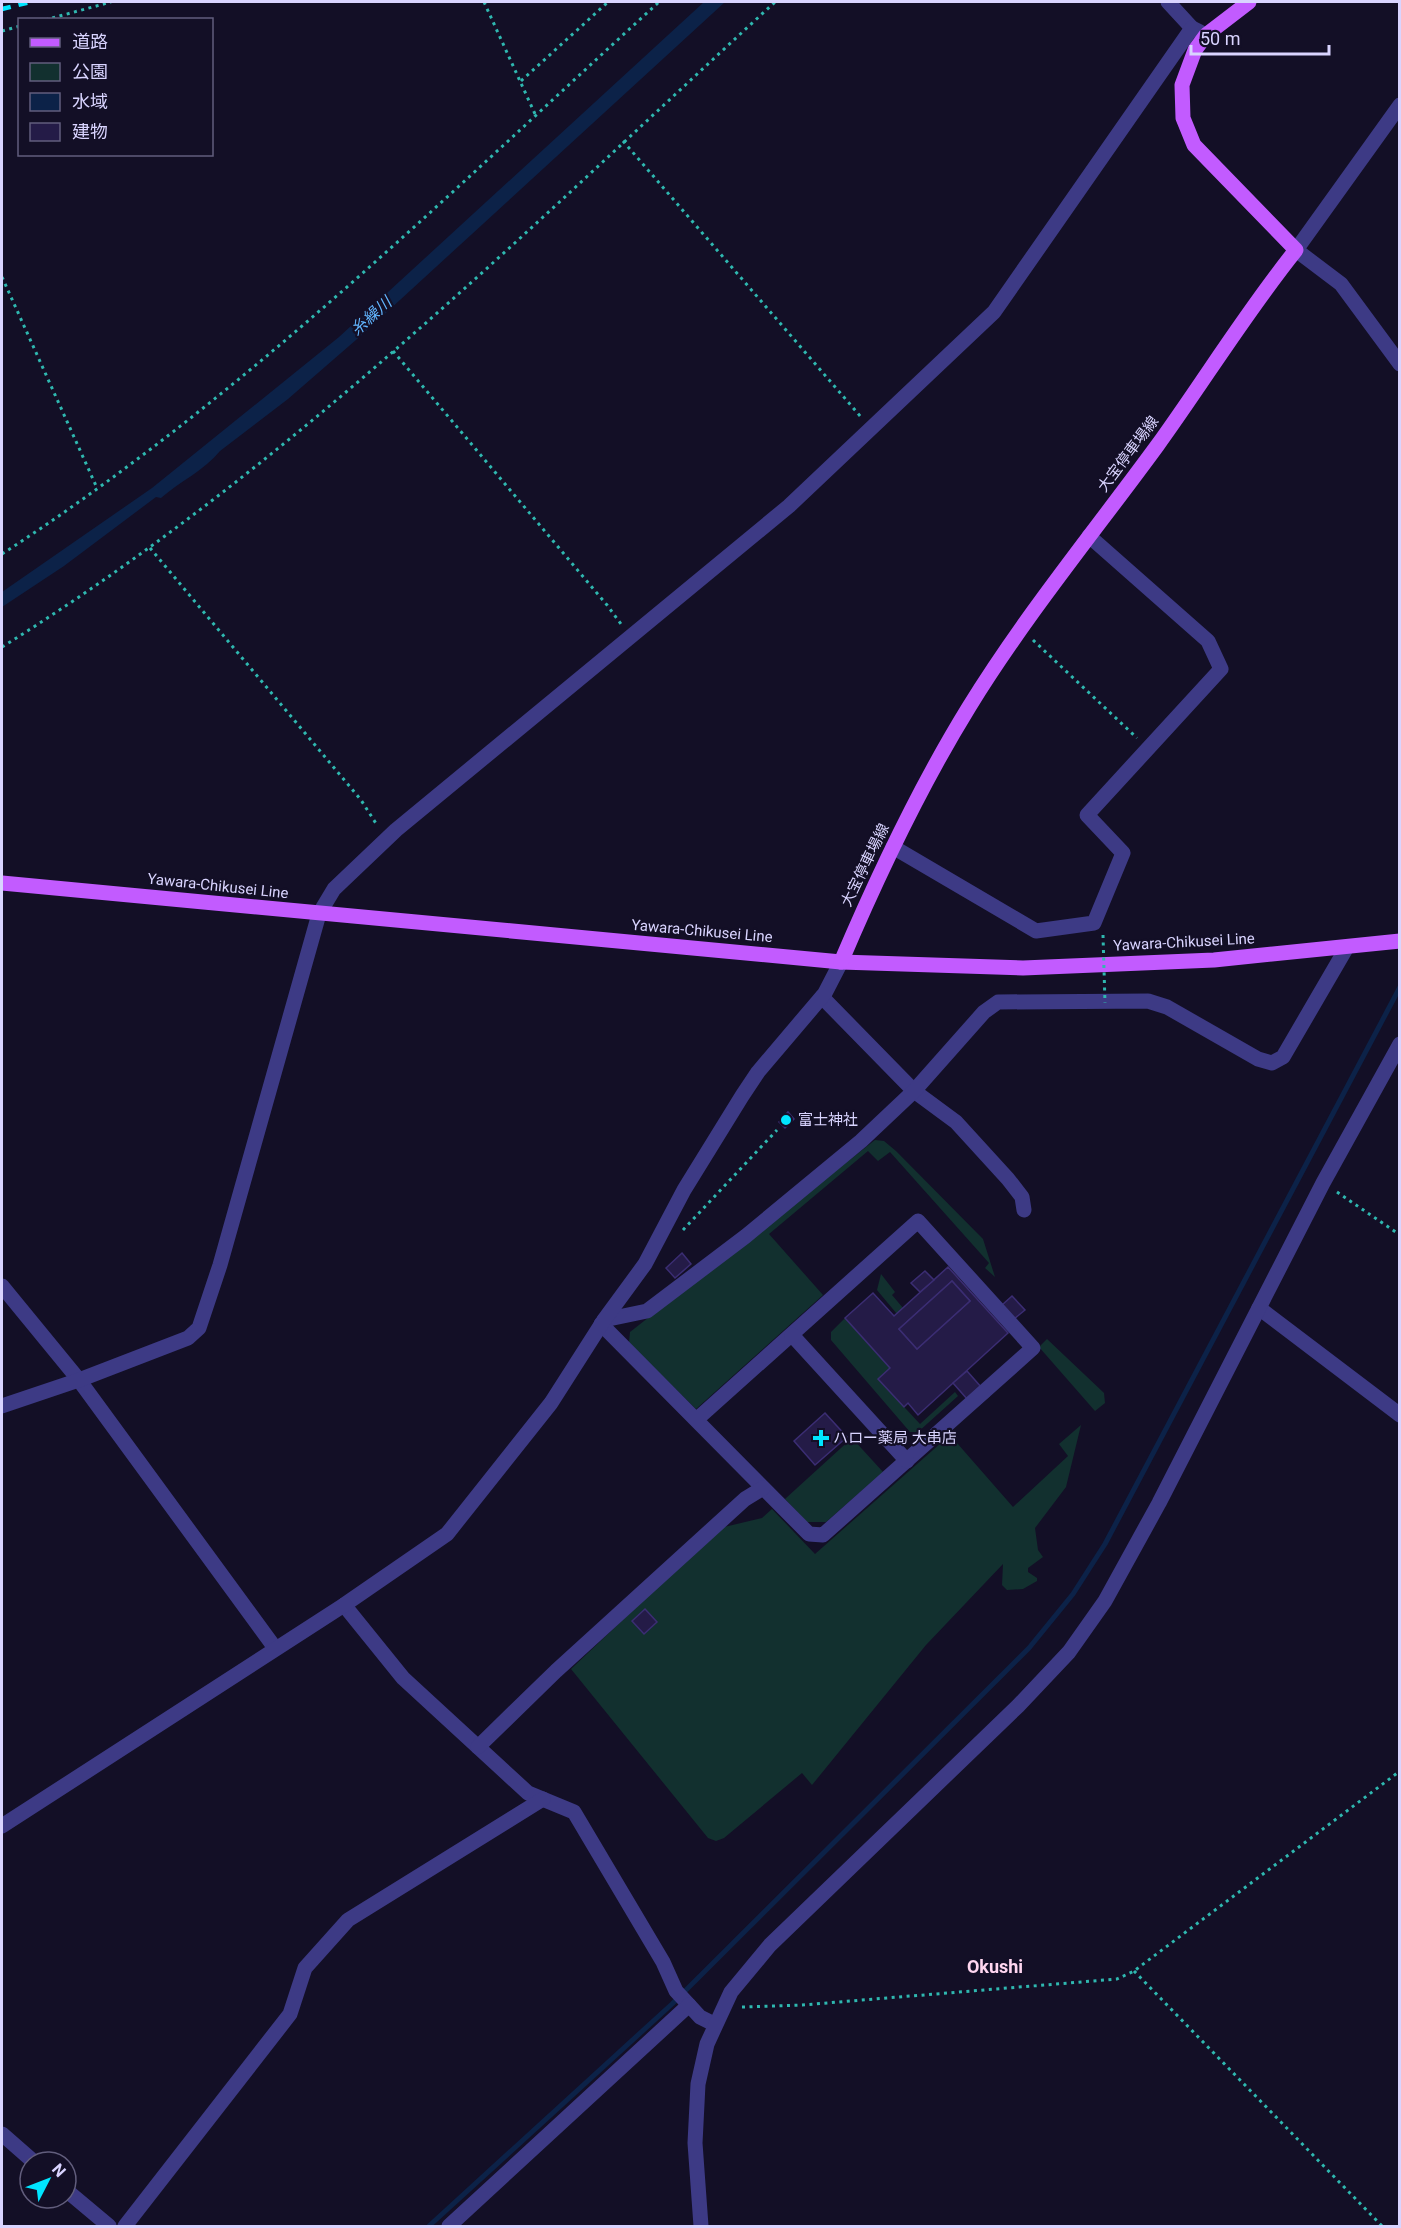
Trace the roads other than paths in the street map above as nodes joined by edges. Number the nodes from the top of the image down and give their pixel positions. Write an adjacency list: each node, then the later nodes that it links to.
1 (1168, 2): 3 (street)
2 (1249, 2): 3 (main road)
3 (1199, 32): 5 (main road); 10 (street)
4 (1400, 105): 5 (street)
5 (1296, 250): 6 (street); 7 (main road, 大宝停車場線)
6 (1400, 364)
7 (1089, 536): 8 (main road, 大宝停車場線); 8 (street)
8 (893, 848): 13 (main road, 大宝停車場線)
9 (2, 884): 10 (main road, Yawara-Chikusei Line)
10 (319, 914): 13 (main road, Yawara-Chikusei Line); 22 (street)
11 (1400, 941): 12 (main road, Yawara-Chikusei Line)
12 (1347, 947): 13 (main road, Yawara-Chikusei Line); 16 (street)
13 (841, 962): 14 (street)
14 (822, 997): 16 (street); 20 (street)
15 (1400, 1044): 19 (street)
16 (914, 1090): 17 (street); 20 (street)
17 (1024, 1210)
18 (2, 1286): 22 (street)
19 (1259, 1308): 24 (street); 34 (street)
20 (603, 1322): 25 (street); 28 (street)
21 (792, 1335): 25 (street); 26 (street); 26 (street)
22 (79, 1380): 23 (street); 29 (street)
23 (2, 1406)
24 (1400, 1415)
25 (696, 1420): 27 (street)
26 (907, 1461): 27 (street)
27 (763, 1488): 30 (street)
28 (344, 1605): 29 (street); 30 (street)
29 (275, 1648): 32 (street)
30 (478, 1747): 31 (street)
31 (543, 1799): 33 (street); 39 (street)
32 (2, 1826)
33 (683, 1999): 34 (street); 40 (street)
34 (714, 2024): 41 (street)
35 (2, 2134): 36 (street)
36 (20, 2150)
37 (78, 2200): 38 (street)
38 (109, 2226)
39 (125, 2226)
40 (449, 2226)
41 (701, 2226)

